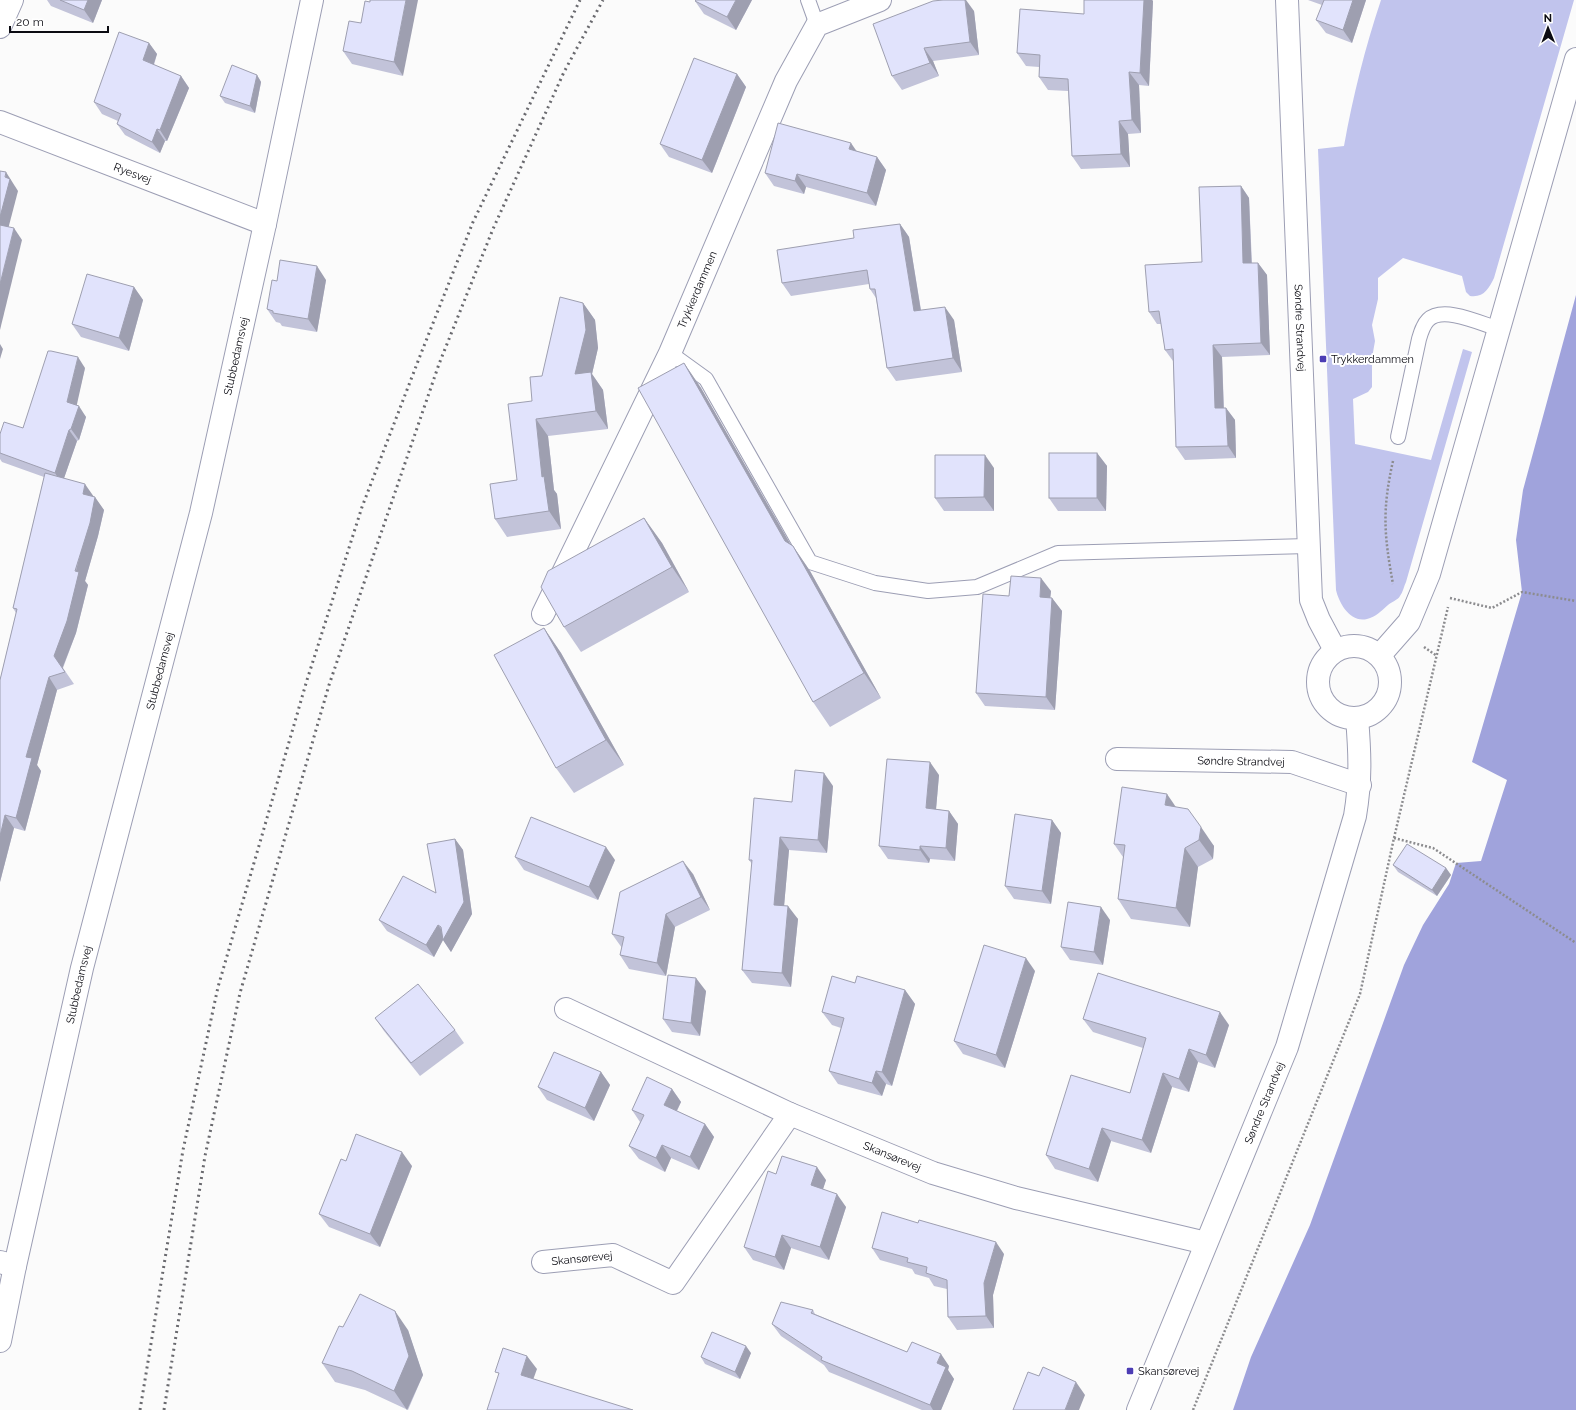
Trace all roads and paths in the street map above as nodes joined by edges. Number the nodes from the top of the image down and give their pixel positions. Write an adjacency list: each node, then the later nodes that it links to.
1 (12, 0): 7 (street)
2 (312, 0): 10 (street, Stubbedamsvej)
3 (808, 0): 6 (lane)
4 (880, 0): 6 (street)
5 (1287, 0): 14 (street, Søndre Strandvej)
6 (817, 25): 12 (street, Trykkerdammen)
7 (0, 27)
8 (1576, 59): 11 (street)
9 (0, 122): 10 (street, Ryesvej)
10 (265, 224): 31 (street, Stubbedamsvej)
11 (1499, 329): 13 (lane); 21 (street)
12 (670, 353): 14 (lane); 19 (street, Trykkerdammen)
13 (1398, 437): 15 (path)
14 (1308, 546): 20 (street, Søndre Strandvej)
15 (1393, 587)
16 (1452, 591): 17 (path)
17 (1450, 598): 18 (path); 25 (path)
18 (1576, 601)
19 (543, 614)
20 (1335, 650): 21 (street); 22 (street)
21 (1380, 656): 22 (street)
22 (1357, 718): 24 (street, Søndre Strandvej)
23 (1117, 759): 24 (street, Søndre Strandvej)
24 (1360, 785): 29 (street, Søndre Strandvej)
25 (1394, 838): 26 (path); 34 (path)
26 (1576, 943)
27 (566, 1008): 28 (street, Skansørevej)
28 (790, 1114): 29 (street, Skansørevej); 30 (street, Skansørevej)
29 (1206, 1243): 33 (street, Søndre Strandvej)
30 (543, 1262)
31 (7, 1264): 32 (street, Stubbedamsvej)
32 (0, 1341)
33 (1138, 1410)
34 (1193, 1410)

